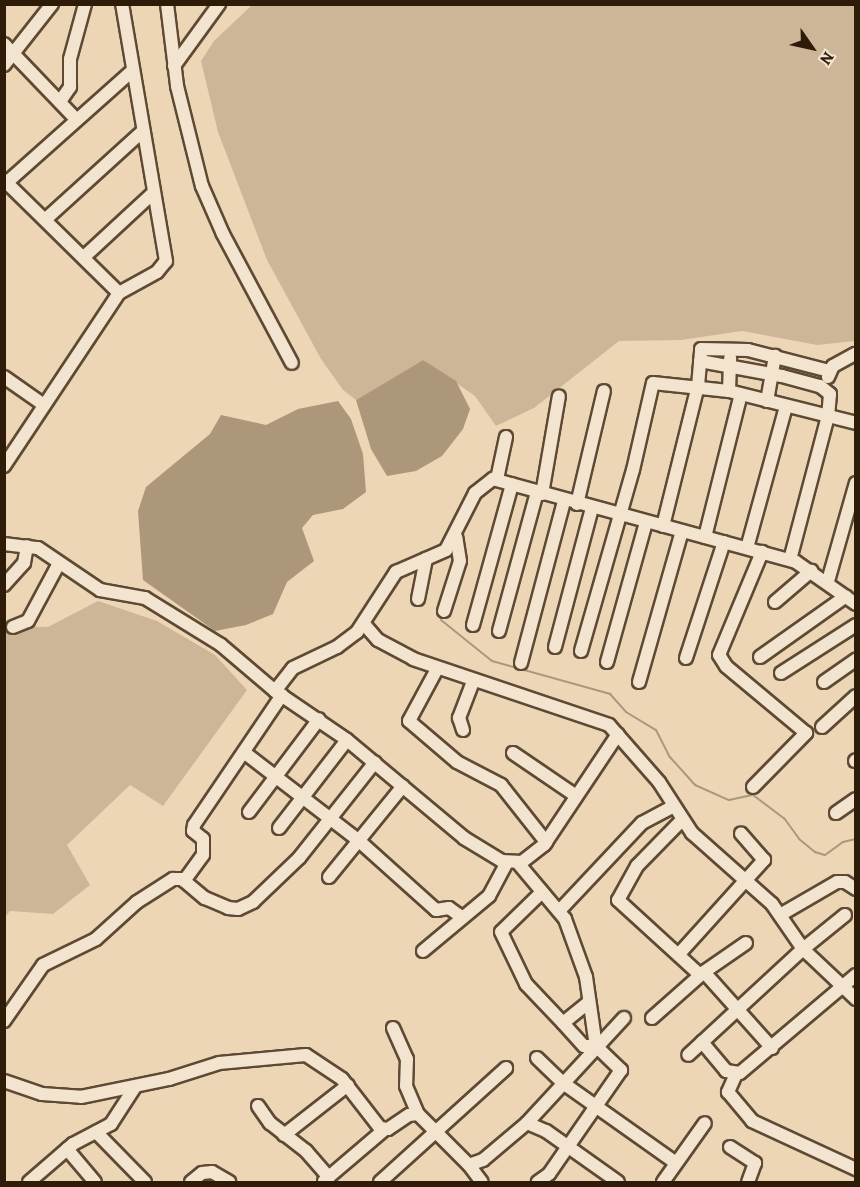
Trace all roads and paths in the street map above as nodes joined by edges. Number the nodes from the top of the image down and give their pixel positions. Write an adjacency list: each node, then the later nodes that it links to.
1 (52, 4): 7 (street)
2 (85, 4): 11 (street)
3 (122, 4): 10 (street)
4 (167, 4): 9 (street)
5 (219, 4): 9 (street)
6 (4, 44): 7 (street)
7 (15, 55): 8 (street); 11 (street)
8 (4, 65)
9 (174, 66): 23 (street)
10 (133, 70): 12 (street); 13 (street)
11 (61, 100): 12 (street)
12 (77, 120): 14 (street)
13 (143, 131): 15 (street); 16 (street)
14 (5, 183): 16 (street)
15 (153, 193): 17 (street); 18 (street)
16 (48, 218): 17 (street)
17 (84, 256): 18 (street)
18 (119, 293): 34 (street)
19 (731, 348): 21 (street); 22 (street); 24 (street)
20 (855, 354): 25 (street)
21 (775, 356): 25 (street); 26 (street)
22 (700, 361): 24 (street); 28 (street)
23 (292, 363)
24 (730, 364): 26 (street); 31 (street)
25 (829, 371): 30 (street)
26 (773, 374): 30 (street); 33 (street)
27 (5, 377): 34 (street)
28 (698, 386): 31 (street); 47 (street); 49 (street)
29 (604, 391): 45 (street)
30 (828, 391): 36 (street)
31 (735, 392): 33 (street); 52 (street)
32 (559, 396): 43 (street)
33 (767, 401): 35 (street)
34 (44, 405): 39 (street)
35 (786, 406): 36 (street); 56 (street)
36 (828, 416): 37 (street); 59 (street)
37 (855, 423)
38 (506, 436): 40 (street)
39 (4, 466)
40 (497, 479): 42 (street); 51 (street)
41 (855, 483): 62 (street)
42 (512, 484): 43 (street); 69 (street)
43 (539, 493): 44 (street); 72 (street)
44 (564, 501): 45 (street); 79 (street)
45 (577, 504): 46 (street)
46 (592, 507): 47 (street); 73 (street)
47 (620, 514): 48 (street); 74 (street)
48 (646, 522): 49 (street); 78 (street)
49 (663, 526): 50 (street)
50 (682, 531): 52 (street); 83 (street)
51 (456, 537): 58 (street); 67 (street)
52 (705, 537): 53 (street)
53 (724, 542): 56 (street); 76 (street)
54 (4, 544): 55 (street)
55 (27, 546): 60 (street); 63 (street)
56 (747, 548): 57 (street)
57 (762, 552): 59 (street); 97 (street)
58 (426, 559): 64 (street); 68 (street)
59 (790, 560): 61 (street)
60 (58, 565): 71 (street); 85 (street)
61 (812, 571): 62 (street); 66 (street)
62 (828, 581): 65 (street)
63 (4, 585)
64 (418, 598)
65 (852, 600): 75 (street)
66 (775, 602)
67 (444, 611)
68 (364, 624): 80 (street); 85 (street)
69 (473, 625)
70 (855, 625): 81 (street)
71 (13, 627)
72 (499, 630)
73 (555, 647)
74 (581, 651)
75 (760, 657)
76 (686, 658)
77 (855, 660): 84 (street)
78 (607, 662)
79 (521, 663)
80 (437, 669): 82 (street); 109 (street)
81 (781, 673)
82 (472, 682): 89 (street); 90 (street)
83 (639, 682)
84 (824, 682)
85 (278, 693): 87 (street); 92 (street)
86 (855, 696): 88 (street)
87 (319, 719): 91 (street); 95 (street)
88 (822, 727)
89 (463, 730)
90 (618, 734): 98 (street); 101 (street)
91 (348, 740): 94 (street); 99 (street)
92 (245, 753): 95 (street); 113 (street)
93 (513, 753): 98 (street)
94 (375, 762): 96 (street); 104 (street)
95 (275, 777): 99 (street); 102 (street)
96 (403, 786): 108 (street); 110 (street)
97 (753, 788)
98 (576, 796): 109 (street)
99 (303, 798): 104 (street); 106 (street)
100 (855, 799): 103 (street)
101 (674, 806): 105 (street); 116 (street)
102 (249, 812)
103 (836, 813)
104 (330, 819): 108 (street); 113 (street)
105 (682, 820): 112 (street); 123 (street)
106 (279, 828)
107 (741, 834): 112 (street)
108 (358, 840): 111 (street); 119 (street)
109 (546, 842): 110 (street)
110 (512, 862): 115 (street); 119 (street)
111 (329, 877)
112 (749, 879): 117 (street); 123 (street)
113 (184, 881): 132 (street)
114 (855, 889): 117 (street)
115 (542, 892): 116 (street); 133 (street)
116 (560, 910): 128 (street)
117 (780, 915): 121 (street)
118 (846, 915): 121 (street)
119 (460, 916): 122 (street)
120 (746, 943): 124 (street)
121 (803, 949): 126 (street); 129 (street)
122 (423, 951)
123 (679, 954): 124 (street)
124 (702, 974): 129 (street); 131 (street)
125 (855, 975): 126 (street)
126 (842, 989): 127 (street); 137 (street)
127 (855, 999)
128 (590, 1002): 133 (street); 136 (street)
129 (738, 1009): 135 (street); 137 (street)
130 (624, 1018): 136 (street)
131 (652, 1018)
132 (4, 1021)
133 (563, 1023): 136 (street)
134 (393, 1028): 148 (street)
135 (702, 1042): 138 (street); 141 (street)
136 (596, 1046): 143 (street); 147 (street)
137 (772, 1048): 141 (street)
138 (688, 1054)
139 (537, 1058): 143 (street)
140 (506, 1068): 153 (street)
141 (736, 1074): 160 (street)
142 (4, 1081): 145 (street)
143 (563, 1083): 147 (street); 149 (street)
144 (348, 1085): 145 (street); 151 (street); 154 (street)
145 (135, 1087): 152 (street)
146 (258, 1106): 154 (street)
147 (596, 1107): 155 (street); 158 (street)
148 (418, 1113): 151 (street); 153 (street)
149 (527, 1123): 155 (street); 159 (street)
150 (705, 1123): 158 (street)
151 (385, 1130): 161 (street)
152 (96, 1132): 157 (street); 164 (street)
153 (437, 1132): 159 (street); 167 (street)
154 (284, 1135): 161 (street)
155 (568, 1147): 169 (street); 170 (street)
156 (730, 1147): 172 (street)
157 (68, 1149): 162 (street); 163 (street)
158 (676, 1163): 171 (street)
159 (469, 1165): 168 (street)
160 (855, 1169)
161 (326, 1180)
162 (29, 1182)
163 (95, 1182)
164 (145, 1182)
165 (191, 1182): 166 (street)
166 (230, 1182)
167 (380, 1182)
168 (482, 1182)
169 (538, 1182)
170 (618, 1182)
171 (663, 1182)
172 (748, 1182)

